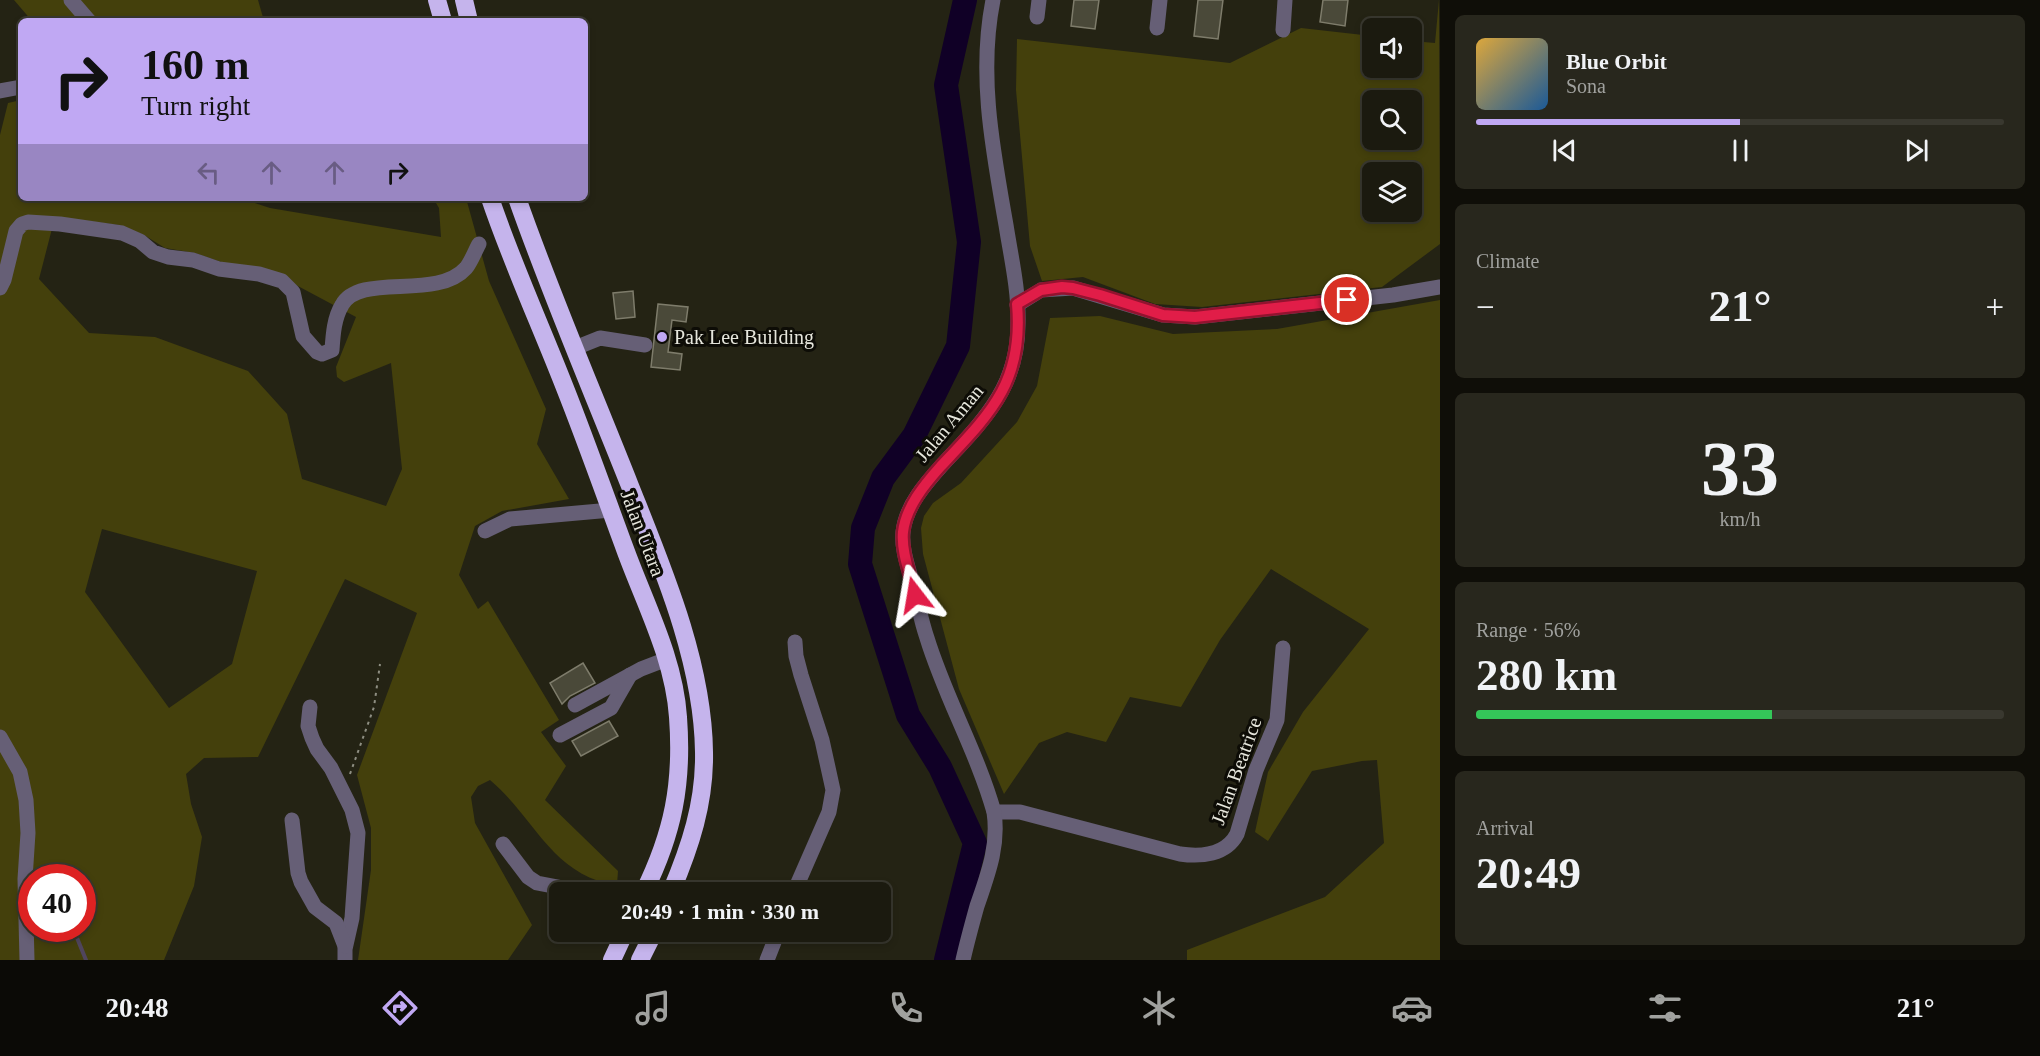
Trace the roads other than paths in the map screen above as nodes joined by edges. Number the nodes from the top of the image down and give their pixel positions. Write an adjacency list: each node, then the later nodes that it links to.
1 (71, 0): 9 (street)
2 (437, 0): 10 (highway)
3 (464, 0): 11 (highway)
4 (993, 0): 21 (street, Jalan Aman)
5 (1039, 0): 8 (street)
6 (1160, 0): 12 (street)
7 (1286, 0): 13 (street)
8 (1036, 17)
9 (86, 18)
10 (442, 18)
11 (468, 18)
12 (1157, 28)
13 (1282, 30)
14 (18, 88): 15 (street)
15 (0, 91)
16 (491, 201): 24 (highway, Jalan Utara)
17 (518, 201): 23 (highway, Jalan Utara)
18 (479, 244): 20 (street)
19 (1440, 287): 21 (street)
20 (0, 288)
21 (1017, 304): 34 (street, Jalan Aman)
22 (645, 345): 23 (street)
23 (575, 348): 38 (highway, Jalan Utara)
24 (611, 510): 25 (street); 28 (highway, Jalan Utara)
25 (485, 531)
26 (795, 642): 39 (street)
27 (1283, 648): 34 (street, Jalan Beatrice)
28 (667, 659): 29 (street); 37 (highway, Jalan Utara)
29 (630, 675): 30 (street); 32 (street)
30 (576, 705)
31 (310, 706): 44 (street)
32 (560, 735)
33 (0, 737): 45 (street)
34 (994, 812): 49 (street, Jalan Aman)
35 (292, 820): 44 (street)
36 (502, 844): 40 (street)
37 (649, 882)
38 (675, 882)
39 (798, 882)
40 (549, 885)
41 (620, 942): 46 (highway)
42 (649, 942): 47 (highway)
43 (774, 942): 48 (street)
44 (345, 954)
45 (27, 960)
46 (612, 960)
47 (640, 960)
48 (767, 960)
49 (963, 960)

